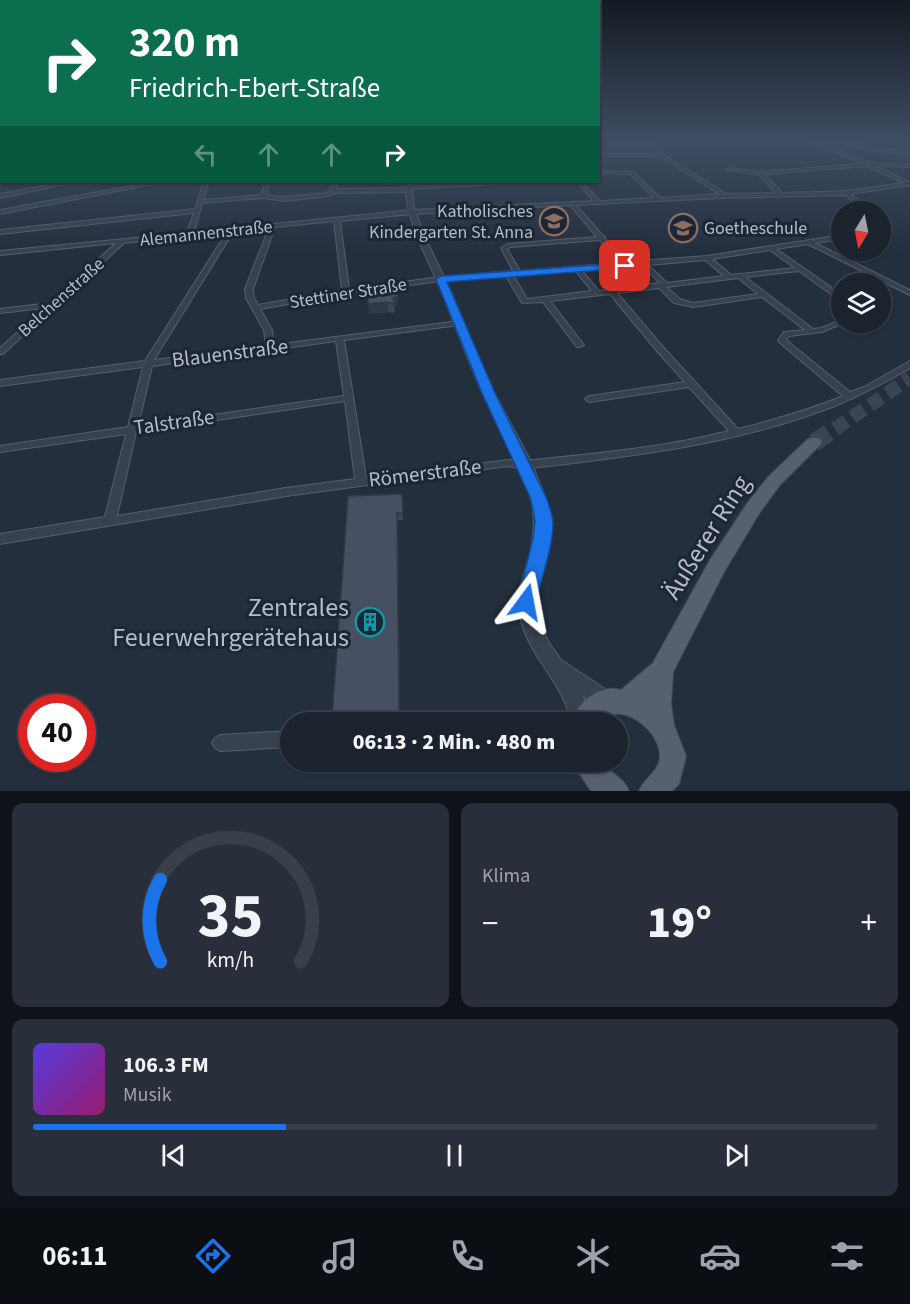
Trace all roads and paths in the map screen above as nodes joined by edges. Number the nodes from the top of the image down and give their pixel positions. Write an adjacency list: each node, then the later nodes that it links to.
1 (636, 178): 20 (street)
2 (698, 178): 17 (street)
3 (765, 178): 16 (street)
4 (66, 183): 18 (street)
5 (155, 183): 27 (street)
6 (206, 183): 22 (street)
7 (267, 183): 19 (street)
8 (334, 183): 13 (street)
9 (472, 183): 12 (street)
10 (580, 183): 24 (street)
11 (910, 184): 15 (street, Alemannenstraße)
12 (408, 186): 14 (street); 28 (street)
13 (333, 191): 14 (street); 19 (street)
14 (346, 191): 23 (street)
15 (847, 193): 16 (street, Alemannenstraße); 21 (street)
16 (780, 194): 17 (street, Alemannenstraße)
17 (725, 195): 20 (street, Alemannenstraße)
18 (0, 196)
19 (263, 196): 22 (street)
20 (658, 199): 24 (street, Alemannenstraße)
21 (856, 201)
22 (200, 202): 26 (street)
23 (349, 202)
24 (598, 202): 25 (street, Alemannenstraße)
25 (571, 203): 28 (street, Alemannenstraße); 34 (street)
26 (196, 211): 32 (street); 33 (street)
27 (0, 212)
28 (412, 212): 29 (street, Alemannenstraße); 48 (street)
29 (336, 220): 30 (street, Alemannenstraße); 50 (street)
30 (273, 226): 31 (street, Alemannenstraße); 58 (street)
31 (231, 230): 33 (street, Alemannenstraße); 67 (street)
32 (0, 232)
33 (190, 234): 36 (street, Alemannenstraße)
34 (603, 238): 42 (street); 45 (street)
35 (831, 239): 37 (street, Stettiner Straße)
36 (122, 241): 39 (street, Alemannenstraße); 57 (street, Belchenstraße)
37 (810, 243): 38 (street, Stettiner Straße); 54 (street)
38 (772, 249): 40 (street, Stettiner Straße); 44 (street)
39 (0, 253)
40 (706, 258): 41 (street, Stettiner Straße); 47 (street)
41 (644, 264): 42 (street, Stettiner Straße); 49 (street)
42 (625, 266): 43 (street, Stettiner Straße)
43 (577, 269): 45 (street, Stettiner Straße); 52 (street)
44 (799, 269): 46 (street); 53 (street)
45 (514, 274): 48 (street, Stettiner Straße); 56 (street)
46 (738, 276): 47 (street); 55 (street)
47 (729, 277): 49 (street)
48 (441, 279): 50 (street, Stettiner Straße); 60 (street)
49 (662, 285): 51 (street); 55 (street)
50 (346, 291): 58 (street, Stettiner Straße)
51 (612, 291): 52 (street); 70 (street)
52 (596, 292): 56 (street)
53 (831, 292)
54 (910, 293)
55 (763, 295): 62 (street)
56 (546, 300): 64 (street)
57 (51, 304): 59 (street); 66 (street, Belchenstraße)
58 (255, 308): 65 (street)
59 (0, 310)
60 (459, 323): 63 (street, Blauenstraße); 78 (street)
61 (831, 327): 62 (street)
62 (810, 330): 71 (street)
63 (340, 339): 65 (street, Blauenstraße); 72 (street)
64 (580, 345)
65 (270, 348): 67 (street, Blauenstraße)
66 (0, 352)
67 (148, 364): 69 (street, Blauenstraße); 74 (street)
68 (910, 364): 71 (street, Römerstraße)
69 (0, 383)
70 (690, 384): 73 (street); 75 (street)
71 (849, 396): 75 (street, Römerstraße)
72 (349, 398): 74 (street, Talstraße); 79 (street)
73 (590, 399)
74 (132, 428): 77 (street, Talstraße); 80 (street)
75 (735, 432): 78 (street, Römerstraße)
76 (814, 443): 83 (main road, Äußerer Ring)
77 (0, 449)
78 (523, 465): 79 (street, Römerstraße); 82 (street)
79 (361, 481): 80 (street, Römerstraße)
80 (110, 520): 81 (street, Römerstraße)
81 (0, 539)
82 (552, 663): 84 (street); 85 (street)
83 (661, 671): 84 (main road, Äußerer Ring); 87 (main road, Äußerer Ring)
84 (616, 702): 86 (main road, Äußerer Ring); 87 (main road)
85 (580, 712)
86 (589, 712)
87 (662, 727): 92 (main road, Äußerer Ring)
88 (280, 740): 89 (street)
89 (220, 743)
90 (570, 772): 91 (street)
91 (597, 778)
92 (652, 791)

